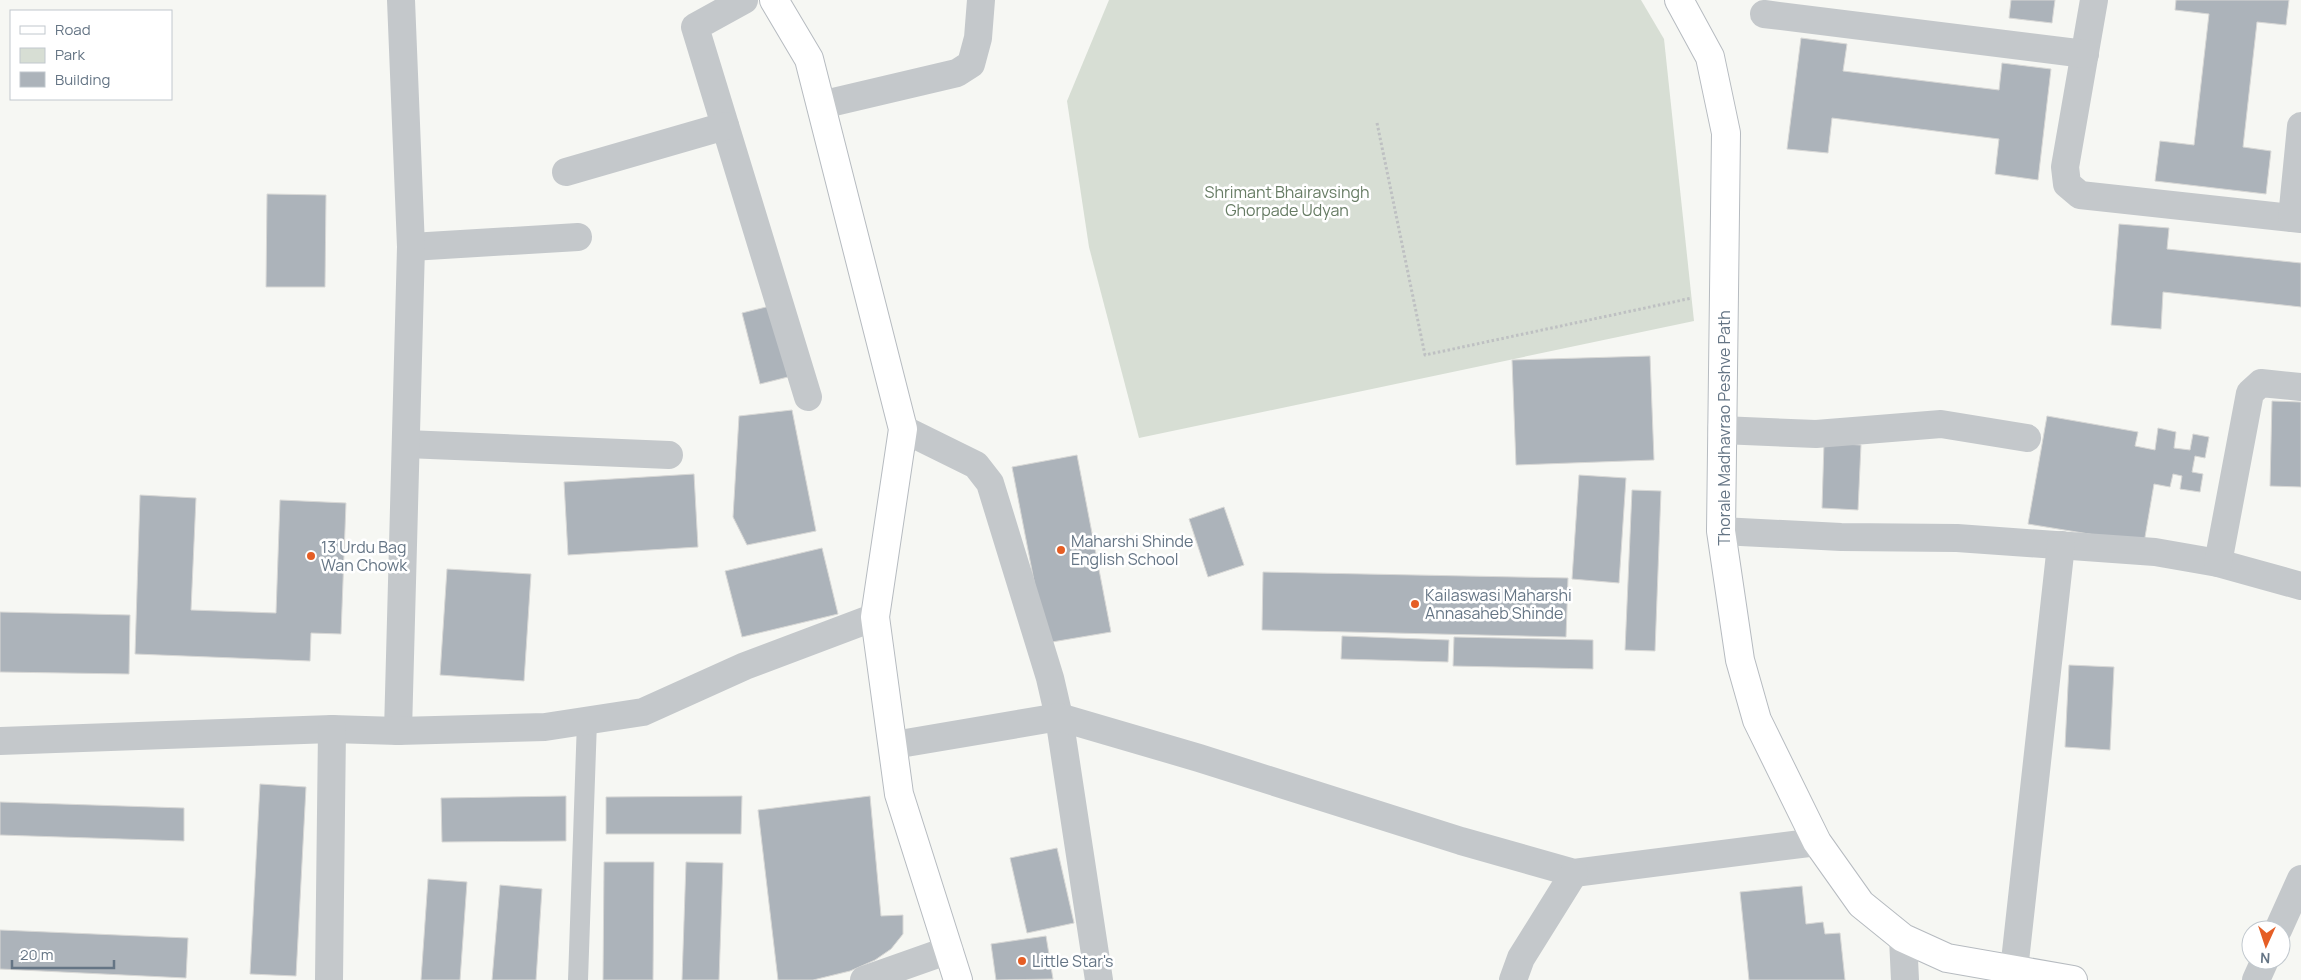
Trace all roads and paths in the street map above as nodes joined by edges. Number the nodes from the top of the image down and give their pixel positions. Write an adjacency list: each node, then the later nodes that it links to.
1 (401, 0): 16 (street)
2 (744, 0): 11 (street)
3 (774, 0): 9 (street)
4 (981, 0): 9 (street)
5 (1679, 0): 17 (street, Thorale Madhavrao Peshve Path)
6 (2094, 0): 8 (street)
7 (1764, 14): 8 (street)
8 (2085, 54): 14 (street)
9 (821, 105): 20 (street)
10 (1378, 123): 17 (path)
11 (725, 126): 13 (street); 19 (street)
12 (2301, 126): 14 (street)
13 (566, 172)
14 (2296, 219)
15 (578, 238): 16 (street)
16 (411, 247): 23 (street)
17 (1724, 291): 21 (street, Thorale Madhavrao Peshve Path)
18 (2301, 387): 27 (street)
19 (808, 397)
20 (903, 429): 29 (street); 30 (street)
21 (1721, 430): 22 (street); 25 (street, Thorale Madhavrao Peshve Path)
22 (2027, 438)
23 (406, 444): 24 (street); 33 (street)
24 (669, 455)
25 (1721, 531): 26 (street); 36 (street, Thorale Madhavrao Peshve Path)
26 (2061, 545): 27 (street); 42 (street)
27 (2218, 563): 28 (street)
28 (2301, 586)
29 (875, 618): 31 (street); 35 (street)
30 (1059, 718): 35 (street); 37 (street); 47 (street)
31 (587, 721): 33 (street); 44 (lane)
32 (332, 729): 33 (street); 34 (street); 43 (street)
33 (398, 730)
34 (0, 741)
35 (894, 745): 41 (street)
36 (1817, 842): 37 (street); 40 (street, Thorale Madhavrao Peshve Path)
37 (1574, 873): 48 (street)
38 (2301, 879): 39 (street)
39 (2283, 920)
40 (1903, 938): 42 (street, Thorale Madhavrao Peshve Path); 49 (street)
41 (949, 950): 45 (street); 46 (street)
42 (2014, 970): 50 (street, Thorale Madhavrao Peshve Path)
43 (329, 980)
44 (578, 980)
45 (864, 980)
46 (958, 980)
47 (1099, 980)
48 (1513, 980)
49 (1904, 980)
50 (2073, 980)

